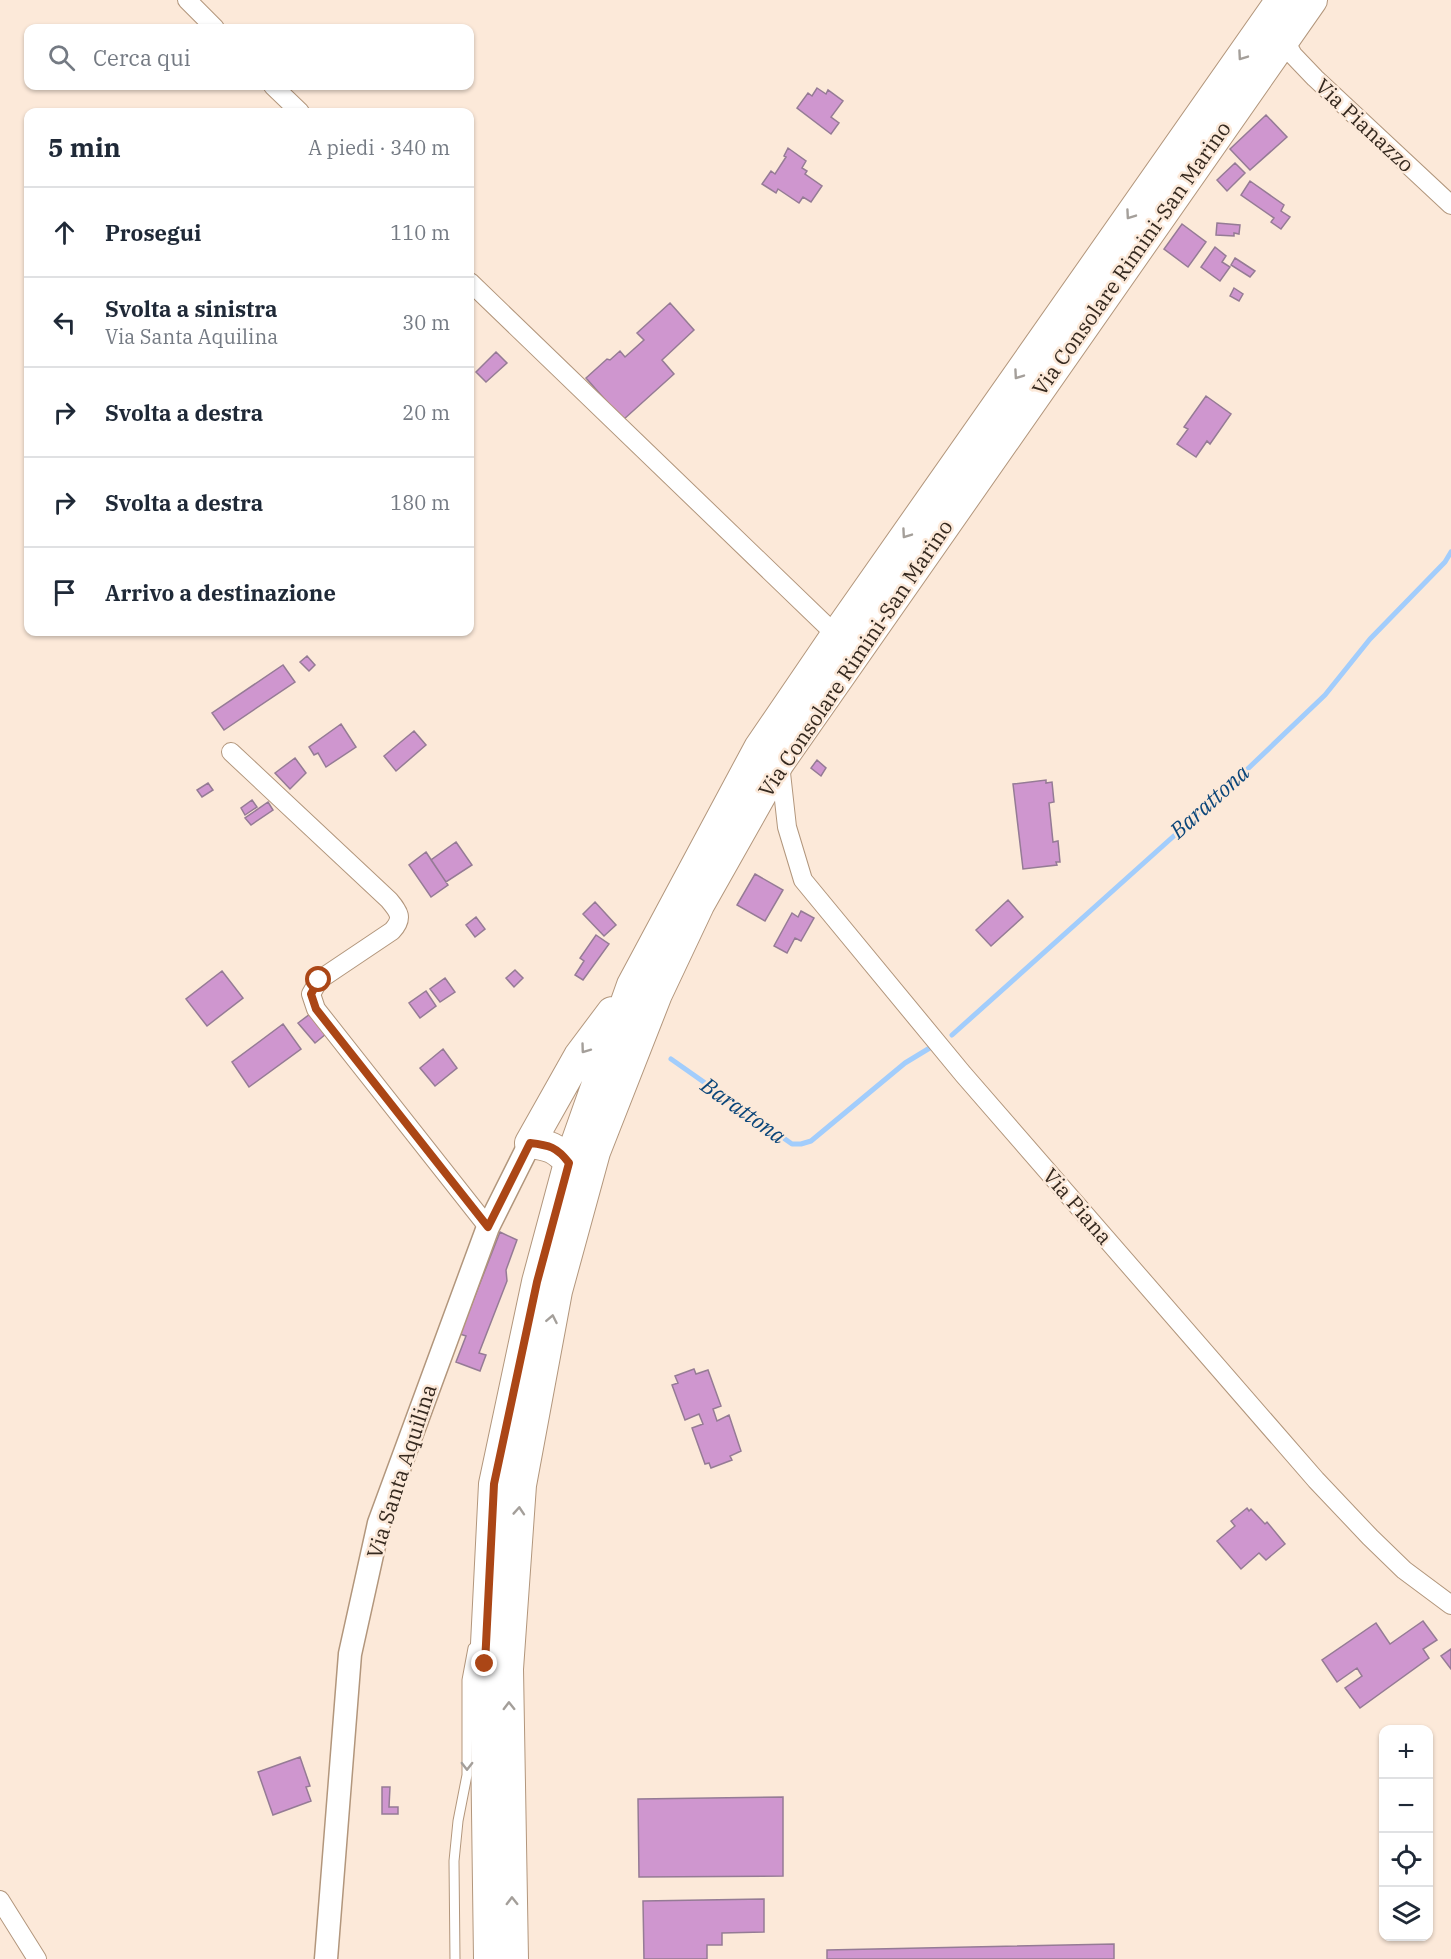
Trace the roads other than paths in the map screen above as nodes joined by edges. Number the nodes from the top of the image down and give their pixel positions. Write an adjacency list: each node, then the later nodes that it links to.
1 (187, 0): 4 (street)
2 (1312, 0): 5 (main road, Via Consolare Rimini-San Marino)
3 (1276, 2): 5 (street); 10 (main road, Via Consolare Rimini-San Marino, one-way to 10)
4 (211, 24)
5 (1284, 39): 8 (street, Via Pianazzo); 12 (main road, Via Consolare Rimini-San Marino)
6 (277, 90): 7 (street)
7 (296, 108)
8 (1451, 205)
9 (474, 286): 10 (street, Via Consolare Rimini-San Marino)
10 (836, 636): 13 (main road, Via Consolare Rimini-San Marino)
11 (231, 752): 15 (street)
12 (779, 763): 16 (street, Via Piana); 23 (main road, Via Consolare Rimini-San Marino, one-way to 12)
13 (632, 986): 14 (main road, Via Consolare Rimini-San Marino); 14 (main road, one-way to 14)
14 (550, 1151): 15 (street, Via Santa Aquilina); 17 (main road, Via Consolare Rimini-San Marino)
15 (488, 1227): 20 (street, Via Santa Aquilina)
16 (1451, 1605)
17 (486, 1629): 21 (lane, one-way to 21); 22 (main road, Via Consolare Rimini-San Marino)
18 (0, 1900): 19 (street)
19 (37, 1959)
20 (326, 1959)
21 (455, 1959)
22 (489, 1959)
23 (513, 1959)

